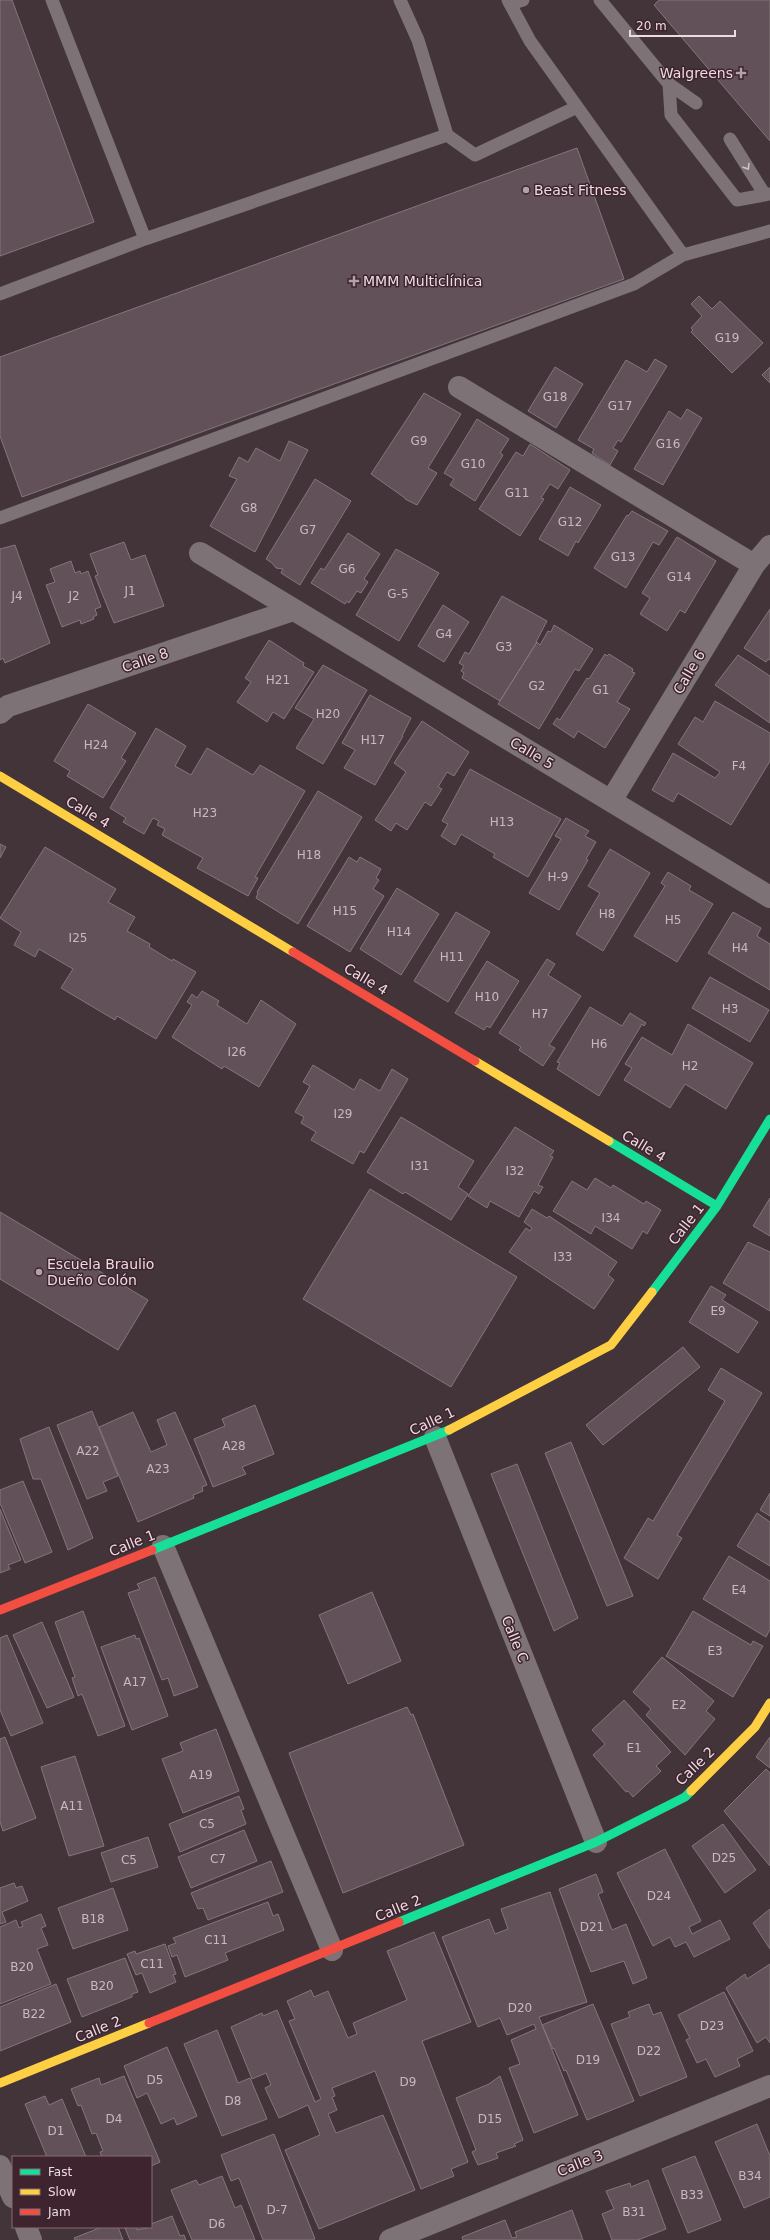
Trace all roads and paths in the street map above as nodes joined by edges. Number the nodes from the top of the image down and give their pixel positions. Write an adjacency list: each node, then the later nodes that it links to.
1 (52, 0): 13 (lane)
2 (400, 0): 9 (lane)
3 (523, 0): 5 (lane)
4 (600, 0): 6 (lane)
5 (509, 2): 8 (lane)
6 (669, 84): 7 (lane); 11 (lane)
7 (696, 103)
8 (576, 107): 9 (lane); 14 (lane)
9 (447, 135): 13 (lane)
10 (730, 138): 11 (lane, one-way to 11)
11 (767, 194)
12 (770, 231): 14 (lane)
13 (144, 240): 15 (lane)
14 (683, 255): 17 (lane)
15 (0, 294)
16 (458, 387): 20 (street)
17 (0, 518)
18 (770, 546): 20 (street, Calle 6)
19 (200, 553): 21 (street, Calle 5)
20 (754, 565): 24 (street, Calle 6)
21 (293, 610): 22 (street, Calle 8); 24 (street, Calle 5)
22 (0, 713)
23 (0, 776): 27 (street, Calle 4)
24 (611, 801): 25 (street, Calle 5)
25 (770, 896)
26 (770, 1119): 27 (street, Calle 1)
27 (718, 1206): 28 (street, Calle 1)
28 (435, 1437): 29 (street, Calle 1); 32 (street, Calle C)
29 (163, 1546): 30 (street, Calle 1); 33 (street)
30 (0, 1610)
31 (770, 1703): 32 (street, Calle 2)
32 (596, 1842): 33 (street, Calle 2)
33 (332, 1950): 34 (street, Calle 2)
34 (0, 2083)
35 (770, 2086): 40 (street, Calle 3)
36 (0, 2166): 37 (street)
37 (12, 2195)
38 (26, 2228): 39 (street)
39 (31, 2240)
40 (390, 2240)

